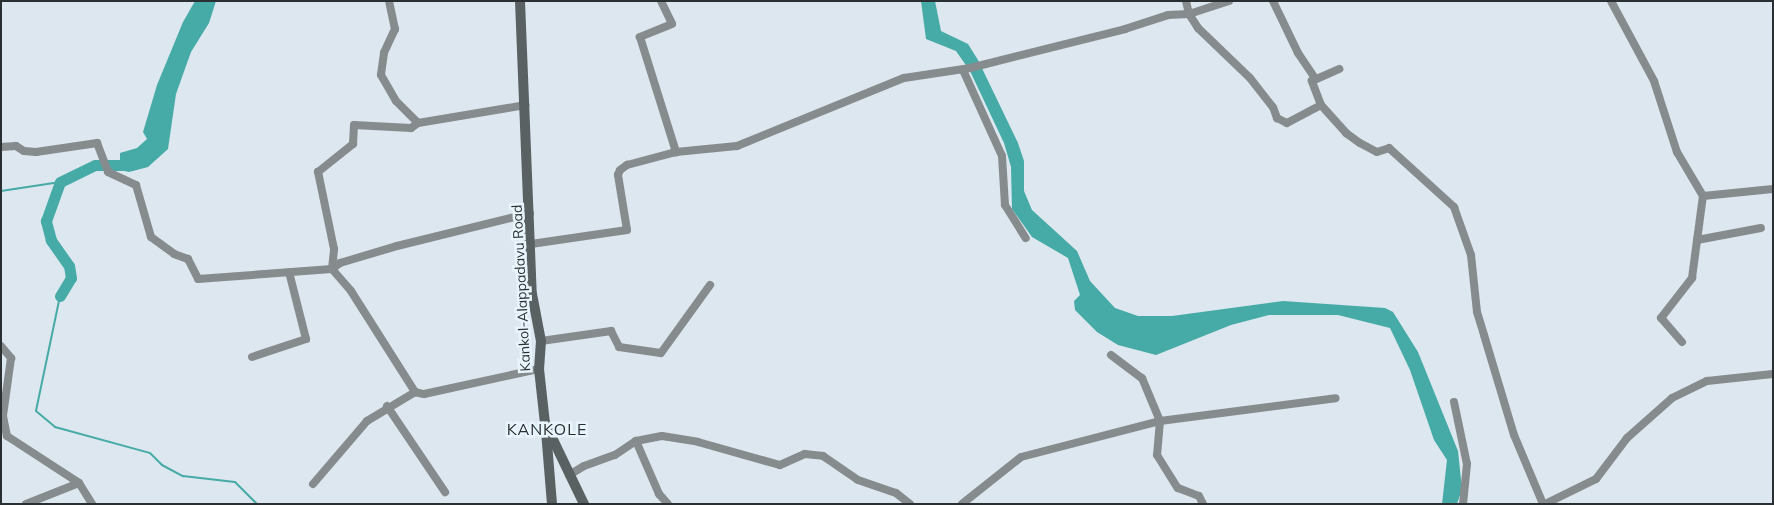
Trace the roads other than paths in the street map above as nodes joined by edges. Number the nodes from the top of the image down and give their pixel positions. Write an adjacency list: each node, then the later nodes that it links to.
1 (389, 1): 14 (street)
2 (520, 1): 12 (main road, Kankol-Alappadavu Road)
3 (661, 1): 16 (street)
4 (1186, 1): 8 (street)
5 (1228, 1): 8 (street)
6 (1273, 1): 11 (street)
7 (1612, 1): 18 (street)
8 (1189, 14): 10 (street); 13 (street)
9 (1339, 69): 11 (street)
10 (963, 70): 16 (street); 21 (street)
11 (1315, 78): 13 (street)
12 (525, 105): 14 (street); 19 (main road, Kankol-Alappadavu Road)
13 (1321, 105): 54 (street)
14 (418, 123): 24 (street)
15 (1, 147): 25 (street)
16 (676, 152): 23 (street)
17 (1773, 189): 18 (street)
18 (1703, 196): 22 (street)
19 (530, 213): 23 (main road, Kankol-Alappadavu Road); 24 (street)
20 (1761, 228): 22 (street)
21 (1026, 238)
22 (1697, 240): 28 (street)
23 (531, 244): 27 (main road, Kankol-Alappadavu Road)
24 (332, 269): 25 (street); 34 (street)
25 (289, 272): 31 (street)
26 (710, 285): 27 (street)
27 (541, 341): 32 (main road, Kankol-Alappadavu Road)
28 (1682, 342)
29 (1, 346): 42 (street)
30 (1111, 355): 38 (street)
31 (252, 357)
32 (539, 369): 34 (street); 39 (main road, Kankol-Alappadavu Road)
33 (1773, 374): 54 (street)
34 (415, 392): 37 (street)
35 (1336, 398): 38 (street)
36 (1454, 402): 53 (street)
37 (387, 406): 43 (street); 44 (street)
38 (1160, 420): 51 (street); 52 (street)
39 (545, 423): 41 (main road, Kankol-Alappadavu Road); 47 (main road)
40 (636, 440): 41 (street); 49 (street); 50 (street)
41 (570, 475): 48 (main road, Kankol-Alappadavu Road)
42 (79, 483): 45 (street); 46 (street)
43 (313, 484)
44 (445, 492)
45 (26, 504)
46 (92, 504)
47 (552, 504)
48 (584, 504)
49 (668, 504)
50 (910, 504)
51 (962, 504)
52 (1203, 504)
53 (1463, 504)
54 (1544, 504)

